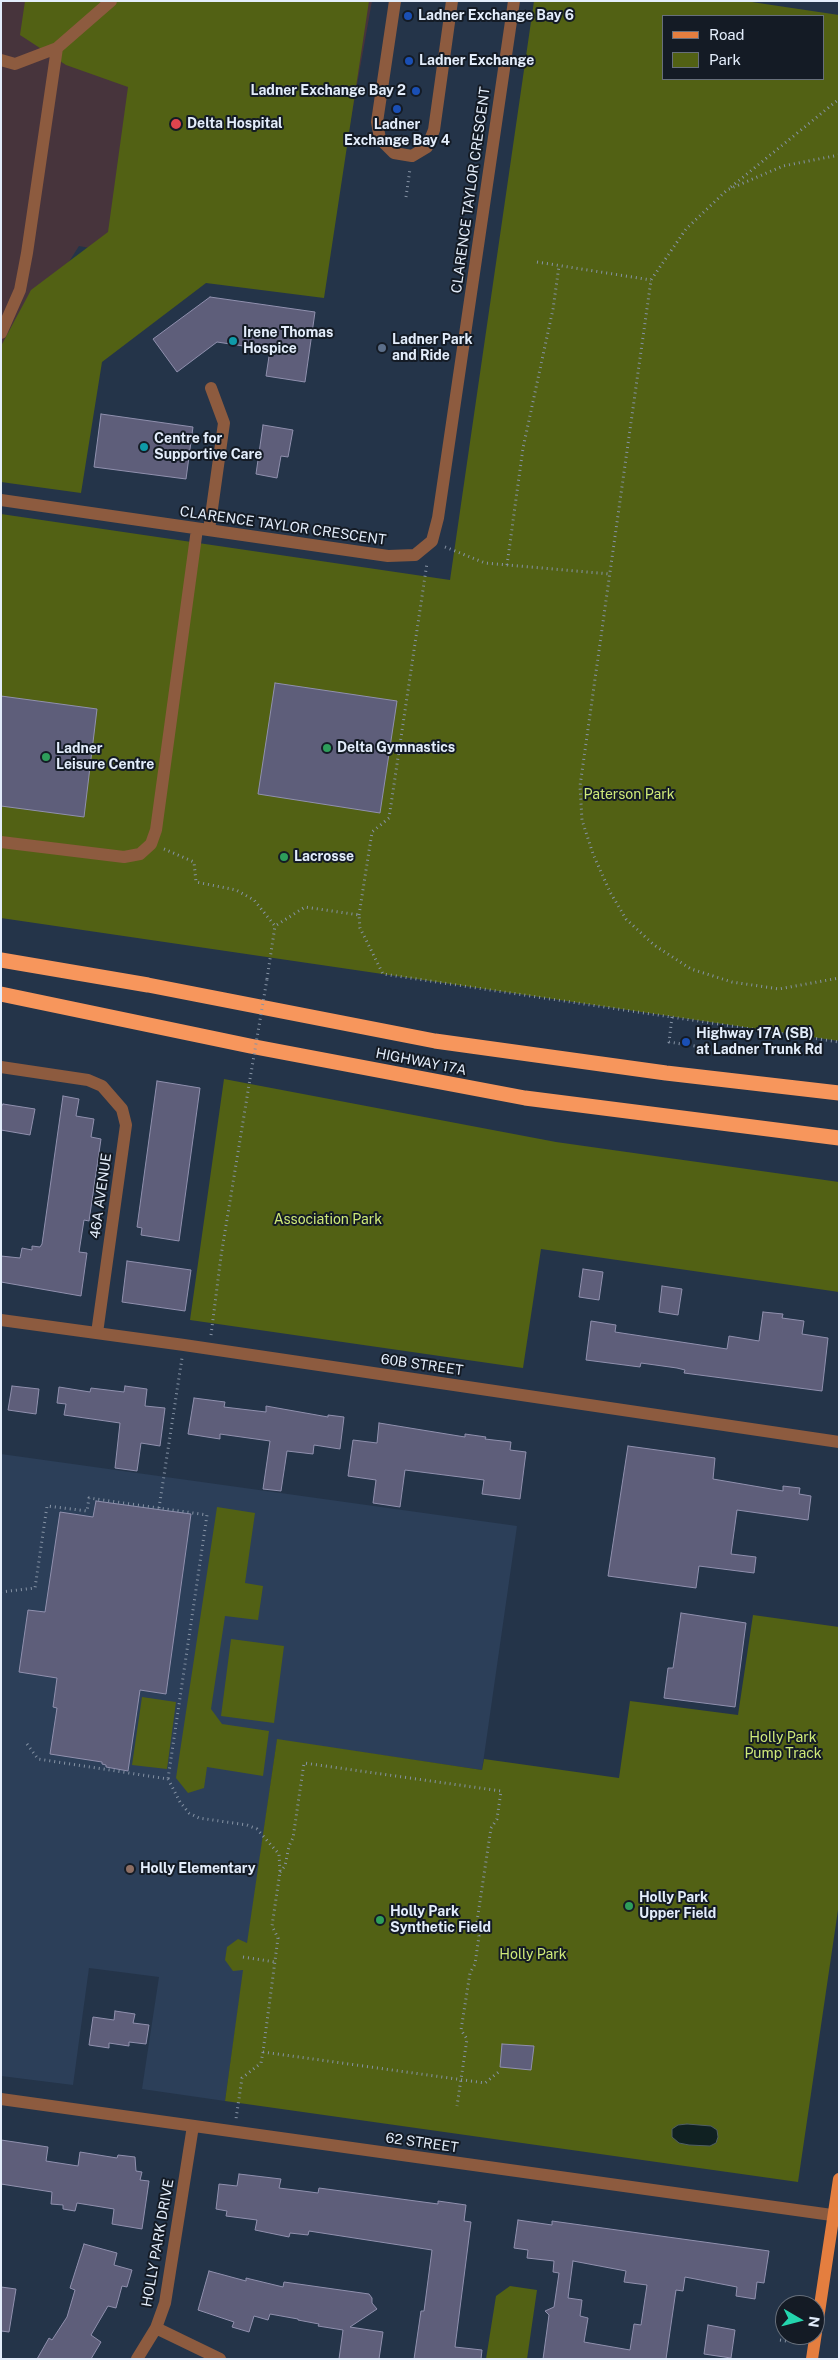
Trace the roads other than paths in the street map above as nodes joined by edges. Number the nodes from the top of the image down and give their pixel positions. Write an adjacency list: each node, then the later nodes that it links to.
1 (111, 1): 5 (street)
2 (396, 1): 3 (street)
3 (452, 1)
4 (514, 1): 10 (street, CLARENCE TAYLOR CRESCENT)
5 (57, 48): 6 (street); 7 (street)
6 (1, 60)
7 (1, 333)
8 (211, 388): 10 (street)
9 (1, 500): 10 (street, CLARENCE TAYLOR CRESCENT)
10 (203, 529): 11 (street)
11 (1, 842)
12 (1, 960): 15 (highway, HIGHWAY 17A)
13 (1, 994): 16 (highway, HIGHWAY 17A)
14 (1, 1066): 18 (street, 46A AVENUE)
15 (839, 1094)
16 (839, 1138)
17 (1, 1320): 18 (street, 60B STREET)
18 (97, 1333): 19 (street, 60B STREET)
19 (839, 1442)
20 (1, 2099): 21 (street, 62 STREET)
21 (193, 2126): 23 (street, 62 STREET); 24 (street, HOLLY PARK DRIVE)
22 (839, 2179): 23 (main road)
23 (836, 2216): 27 (main road)
24 (156, 2328): 25 (street, HOLLY PARK DRIVE); 26 (street)
25 (137, 2359)
26 (220, 2359)
27 (812, 2359)

